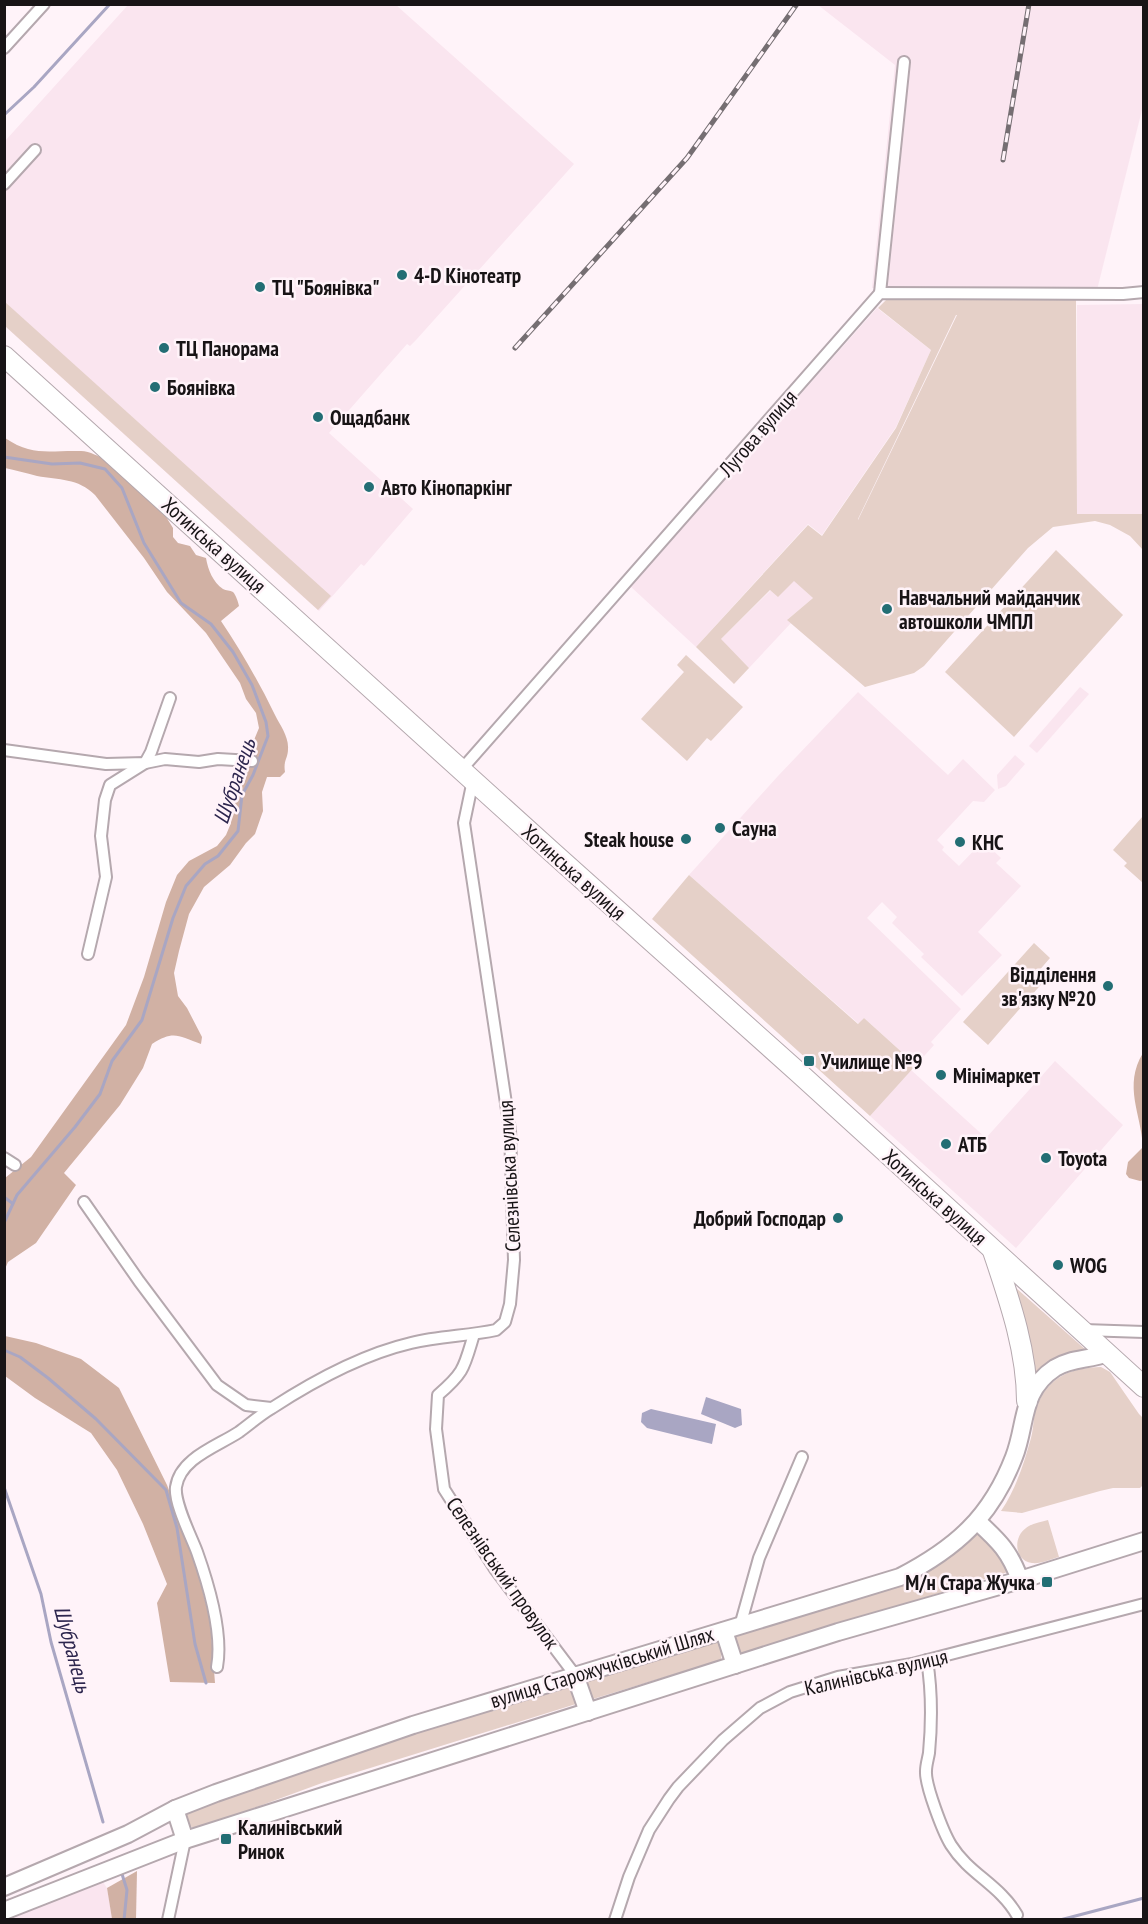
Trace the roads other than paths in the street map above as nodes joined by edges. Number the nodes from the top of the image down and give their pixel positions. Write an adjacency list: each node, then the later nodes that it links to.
1 (44, 4): 2 (street)
2 (4, 48)
3 (904, 62): 7 (street)
4 (35, 150): 5 (street)
5 (4, 184)
6 (1143, 292): 7 (street)
7 (880, 293): 13 (street, Лугова вулиця)
8 (4, 356): 13 (highway, Хотинська вулиця)
9 (170, 698): 12 (street)
10 (4, 750): 12 (street)
11 (252, 761): 12 (street)
12 (145, 764): 14 (street)
13 (467, 775): 18 (highway, Хотинська вулиця); 21 (street, Селезнівська вулиця)
14 (88, 954)
15 (4, 1158): 16 (street)
16 (15, 1165)
17 (84, 1202): 25 (street)
18 (993, 1249): 19 (highway, Хотинська вулиця); 24 (highway)
19 (1083, 1330): 20 (street); 22 (highway, Хотинська вулиця)
20 (1143, 1332)
21 (474, 1334): 25 (street, Селезнівська вулиця); 35 (street, Селезнівський провулок)
22 (1107, 1353): 23 (highway, Хотинська вулиця); 24 (main road, вулиця Старожучківський Шлях)
23 (1143, 1387)
24 (1027, 1401): 27 (main road, вулиця Старожучківський Шлях)
25 (271, 1408): 34 (street, Селезнівська вулиця)
26 (802, 1457): 31 (street)
27 (978, 1522): 29 (main road); 31 (main road, вулиця Старожучківський Шлях)
28 (1143, 1541): 29 (main road, вулиця Старожучківський Шлях)
29 (1020, 1580): 33 (main road, вулиця Старожучківський Шлях)
30 (1143, 1604): 32 (street, Калинівська вулиця)
31 (732, 1628): 33 (main road); 35 (main road, вулиця Старожучківський Шлях)
32 (927, 1660): 41 (street); 43 (street, Калинівська вулиця)
33 (735, 1665): 36 (main road, вулиця Старожучківський Шлях)
34 (217, 1667)
35 (575, 1675): 36 (main road); 37 (main road, вулиця Старожучківський Шлях)
36 (588, 1712): 38 (main road, вулиця Старожучківський Шлях)
37 (175, 1809): 38 (main road); 39 (main road, вулиця Старожучківський Шлях)
38 (185, 1840): 40 (main road, вулиця Старожучківський Шлях); 42 (street)
39 (4, 1887)
40 (4, 1911)
41 (1017, 1915)
42 (168, 1920)
43 (615, 1920)

